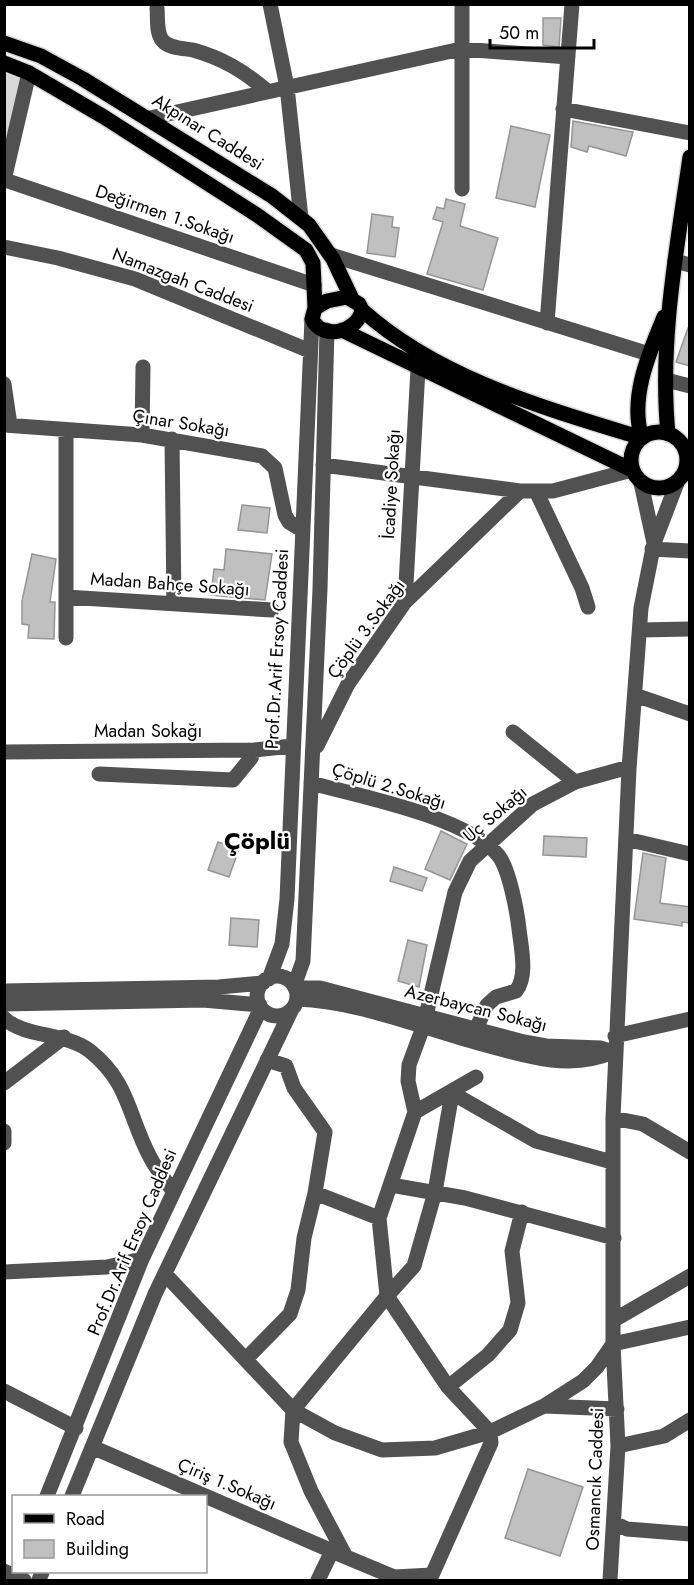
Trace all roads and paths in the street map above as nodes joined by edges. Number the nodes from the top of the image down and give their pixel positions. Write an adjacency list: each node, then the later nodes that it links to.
1 (270, 4): 10 (street)
2 (462, 4): 6 (street)
3 (572, 4): 7 (street)
4 (157, 8): 11 (street)
5 (4, 43): 13 (main road, Akpınar Caddesi)
6 (461, 49): 7 (street); 10 (street); 17 (street)
7 (568, 57): 12 (street)
8 (4, 63): 9 (main road)
9 (29, 73): 16 (street); 22 (main road)
10 (287, 87): 11 (street); 18 (street)
11 (267, 91): 13 (street)
12 (563, 109): 14 (street); 26 (street)
13 (150, 118): 18 (main road, Akpınar Caddesi)
14 (690, 133)
15 (690, 157): 21 (main road)
16 (4, 180): 22 (street, Değirmen 1.Sokağı)
17 (462, 189)
18 (301, 218): 20 (main road, Akpınar Caddesi)
19 (4, 247): 28 (street, Namazgah Caddesi)
20 (331, 255): 23 (main road, Akpınar Caddesi); 26 (street)
21 (682, 263): 24 (main road)
22 (314, 285): 25 (main road)
23 (357, 305): 25 (main road); 27 (main road); 39 (main road, Akpınar Caddesi)
24 (669, 306): 29 (main road); 32 (main road)
25 (313, 314): 27 (main road); 28 (street, Prof.Dr.Arif Ersoy Caddesi)
26 (547, 323): 29 (street)
27 (334, 330): 31 (main road); 42 (street)
28 (310, 351): 48 (street, Prof.Dr.Arif Ersoy Caddesi)
29 (649, 354): 39 (main road)
30 (143, 367): 38 (street)
31 (418, 369): 43 (main road); 44 (street, İcadiye Sokağı)
32 (666, 380): 34 (street); 37 (main road)
33 (4, 384): 35 (street)
34 (690, 386)
35 (7, 425): 36 (street, Çınar Sokağı)
36 (66, 429): 38 (street, Çınar Sokağı); 51 (street, Madan Bahçe Sokağı)
37 (668, 434): 39 (main road); 41 (main road)
38 (142, 435): 40 (street, Çınar Sokağı)
39 (642, 438): 43 (main road)
40 (172, 440): 48 (street, Çınar Sokağı); 53 (street)
41 (688, 458): 46 (main road)
42 (324, 465): 44 (street); 65 (street)
43 (632, 470): 45 (main road); 47 (street)
44 (410, 475): 47 (street); 52 (street, İcadiye Sokağı)
45 (641, 483): 46 (main road); 49 (street)
46 (683, 484): 49 (street)
47 (528, 491): 52 (street, Çöplü 3.Sokağı); 54 (street)
48 (302, 530): 62 (street, Prof.Dr.Arif Ersoy Caddesi)
49 (653, 546): 50 (street); 57 (street, Osmancık Caddesi)
50 (690, 551)
51 (66, 597): 53 (street, Madan Bahçe Sokağı); 58 (street, Madan Bahçe Sokağı)
52 (405, 602): 65 (street, Çöplü 3.Sokağı)
53 (174, 604): 55 (street, Madan Bahçe Sokağı)
54 (588, 606)
55 (272, 610)
56 (690, 629): 57 (street)
57 (640, 630): 59 (street, Osmancık Caddesi)
58 (66, 638)
59 (635, 695): 60 (street); 66 (street, Osmancık Caddesi)
60 (690, 714)
61 (513, 732): 68 (street)
62 (292, 746): 63 (street, Madan Sokağı); 73 (street, Prof.Dr.Arif Ersoy Caddesi)
63 (254, 750): 64 (street, Madan Sokağı); 67 (street)
64 (4, 752)
65 (313, 754): 69 (street)
66 (629, 767): 68 (street, Uç Sokağı); 70 (street, Osmancık Caddesi)
67 (99, 774)
68 (575, 782): 71 (street, Uç Sokağı)
69 (311, 783): 71 (street, Çöplü 2.Sokağı); 75 (street)
70 (626, 839): 72 (street); 82 (street, Osmancık Caddesi)
71 (486, 844): 80 (street, Uç Sokağı); 81 (street)
72 (690, 854)
73 (266, 981): 74 (street); 75 (street); 77 (street)
74 (4, 991)
75 (294, 996): 77 (street); 80 (street, Azerbaycan Sokağı); 84 (street)
76 (4, 1004): 77 (street)
77 (260, 1006): 95 (street, Prof.Dr.Arif Ersoy Caddesi)
78 (4, 1018): 83 (street)
79 (690, 1019): 82 (street)
80 (424, 1022): 81 (street, Azerbaycan Sokağı); 81 (street, Azerbaycan Sokağı); 88 (street, Uç Sokağı)
81 (476, 1029)
82 (615, 1036): 89 (street, Osmancık Caddesi)
83 (64, 1037): 86 (street); 95 (street)
84 (267, 1060): 97 (street); 103 (street)
85 (476, 1077): 87 (street)
86 (4, 1083)
87 (452, 1093): 88 (street); 93 (street); 96 (street)
88 (416, 1112): 94 (street)
89 (613, 1118): 92 (street); 93 (street, Osmancık Caddesi)
90 (4, 1131): 91 (street)
91 (4, 1143)
92 (690, 1152)
93 (612, 1162): 100 (street, Osmancık Caddesi)
94 (391, 1185): 96 (street); 99 (street)
95 (173, 1191): 101 (street, Prof.Dr.Arif Ersoy Caddesi)
96 (435, 1192): 98 (street); 105 (street)
97 (315, 1193): 99 (street); 109 (street)
98 (522, 1212): 100 (street); 110 (street)
99 (379, 1218): 105 (street)
100 (614, 1239): 106 (street, Osmancık Caddesi)
101 (142, 1259): 102 (street); 116 (street, Prof.Dr.Arif Ersoy Caddesi)
102 (5, 1268)
103 (165, 1274): 109 (street); 119 (street)
104 (690, 1276): 106 (street)
105 (387, 1296): 110 (street); 114 (street)
106 (614, 1320): 108 (street, Osmancık Caddesi)
107 (690, 1327): 108 (street)
108 (613, 1344): 112 (street); 113 (street, Osmancık Caddesi)
109 (247, 1358): 114 (street)
110 (448, 1388): 117 (street)
111 (4, 1391): 116 (street)
112 (544, 1406): 113 (street); 117 (street)
113 (617, 1409): 118 (street, Osmancık Caddesi)
114 (293, 1410): 117 (street); 126 (street)
115 (690, 1420): 118 (street)
116 (76, 1428): 120 (street, Prof.Dr.Arif Ersoy Caddesi)
117 (490, 1432): 127 (street)
118 (618, 1446): 124 (street, Osmancık Caddesi)
119 (92, 1447): 121 (street); 122 (street, Çiriş 1.Sokağı)
120 (48, 1495)
121 (73, 1495)
122 (203, 1495)
123 (207, 1497): 126 (street, Çiriş 1.Sokağı)
124 (614, 1523): 125 (street); 129 (street, Osmancık Caddesi)
125 (690, 1534)
126 (339, 1554): 127 (street, Çiriş 1.Sokağı); 128 (street)
127 (394, 1579)
128 (318, 1581)
129 (610, 1581)

